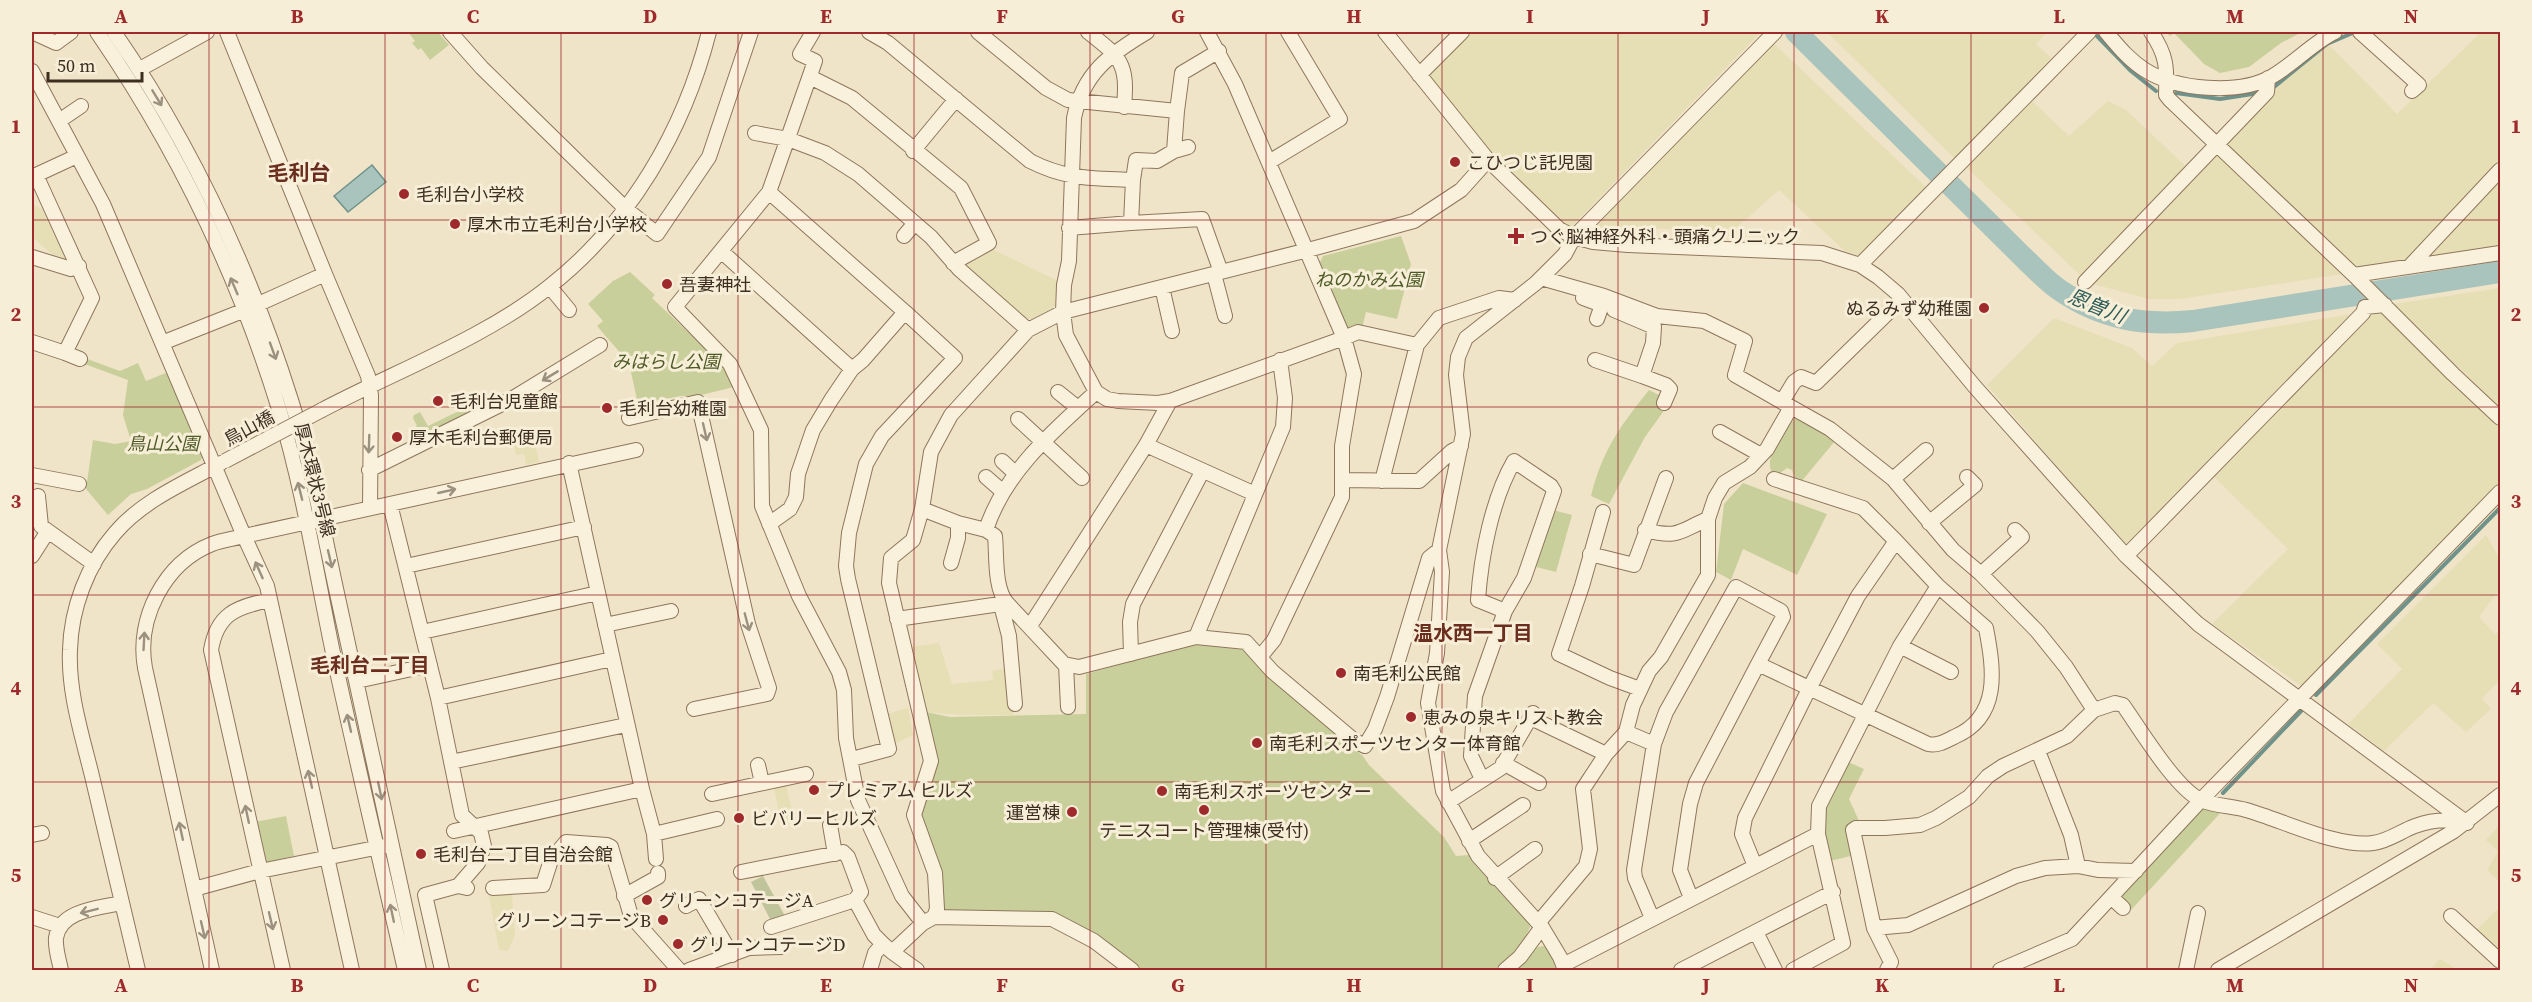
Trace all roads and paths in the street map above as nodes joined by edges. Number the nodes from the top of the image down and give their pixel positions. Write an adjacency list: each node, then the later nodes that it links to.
1 (32, 32): 2 (street)
2 (71, 32)
3 (97, 32): 80 (street, 厚木環状3号線, one-way to 3)
4 (114, 32): 28 (street, 厚木環状3号線)
5 (207, 32): 28 (street)
6 (227, 32): 69 (street)
7 (450, 32): 54 (street)
8 (709, 32): 54 (street, 鳥山橋)
9 (751, 32): 54 (street)
10 (813, 32): 31 (street)
11 (869, 32): 25 (street)
12 (978, 32): 36 (street)
13 (1088, 32): 27 (street)
14 (1147, 32): 27 (street)
15 (1207, 32): 26 (street)
16 (1288, 32): 49 (street)
17 (1385, 32): 30 (street)
18 (1462, 32): 30 (street)
19 (1775, 32): 59 (street)
20 (2089, 32): 65 (street)
21 (2106, 32): 33 (street)
22 (2151, 32): 33 (street)
23 (2336, 32): 32 (street)
24 (2360, 32): 34 (street)
25 (892, 37): 35 (street)
26 (1219, 51): 39 (street); 49 (street)
27 (1113, 52): 36 (street); 38 (street)
28 (140, 69): 80 (street, 厚木環状3号線, one-way to 80)
29 (32, 71): 40 (street)
30 (1419, 75): 48 (street)
31 (810, 77): 42 (street); 45 (street)
32 (2268, 78): 33 (street); 43 (street)
33 (2167, 80): 43 (street)
34 (2419, 85)
35 (956, 99): 45 (street); 51 (street)
36 (1077, 102): 38 (street); 51 (street)
37 (81, 106): 40 (street)
38 (1124, 106): 39 (street)
39 (1177, 111): 46 (street)
40 (58, 121): 47 (street)
41 (755, 133): 42 (street)
42 (788, 139): 53 (street); 55 (street)
43 (2217, 144): 70 (street); 72 (street)
44 (1188, 147): 46 (street)
45 (913, 151): 64 (street)
46 (1174, 151): 52 (street)
47 (77, 156): 66 (street); 90 (street)
48 (1488, 160): 59 (street); 60 (street)
49 (1269, 162): 60 (street)
50 (2500, 170): 67 (street)
51 (1071, 177): 52 (street); 57 (street)
52 (1133, 180): 56 (street)
53 (769, 192): 61 (street); 82 (street)
54 (626, 209): 74 (street, 鳥山橋)
55 (915, 223): 58 (street); 64 (street)
56 (1131, 223): 57 (street); 68 (street)
57 (1069, 228): 83 (street)
58 (904, 236)
59 (1574, 237): 65 (street); 71 (street)
60 (1308, 250): 68 (street); 88 (street)
61 (721, 251): 97 (street); 144 (street)
62 (2500, 253): 67 (street)
63 (32, 257): 66 (street)
64 (953, 263): 86 (street)
65 (1860, 265): 76 (street)
66 (79, 266): 93 (street)
67 (2410, 266): 70 (street)
68 (1218, 273): 75 (street); 84 (street)
69 (326, 274): 80 (street); 99 (street)
70 (2356, 276): 79 (street)
71 (1541, 278): 73 (street); 77 (street)
72 (2085, 282)
73 (1566, 284): 78 (street); 85 (street)
74 (550, 287): 81 (street); 99 (street, 鳥山橋)
75 (1162, 287): 83 (street); 87 (street)
76 (1902, 299): 104 (street); 155 (street)
77 (1515, 300): 92 (street); 112 (street)
78 (1617, 301): 98 (street); 104 (street)
79 (2382, 303): 107 (street); 155 (street)
80 (251, 307): 90 (street); 141 (street, 厚木環状3号線)
81 (569, 310)
82 (905, 312): 97 (street); 194 (street)
83 (1063, 312): 86 (street); 101 (street)
84 (1225, 316)
85 (1598, 319)
86 (1028, 330): 138 (street)
87 (1172, 331)
88 (1344, 338): 92 (street); 95 (street); 128 (street)
89 (32, 342): 93 (street)
90 (162, 343): 118 (street)
91 (600, 345): 119 (street, one-way to 119)
92 (1417, 345): 129 (street)
93 (64, 353): 94 (street)
94 (80, 360)
95 (1280, 360): 102 (street); 134 (street)
96 (1594, 360): 98 (street)
97 (852, 369): 144 (street)
98 (1642, 376): 103 (street)
99 (369, 386): 118 (street, 鳥山橋, bridge); 119 (street, one-way to 119)
100 (1058, 392): 105 (street)
101 (1096, 392): 102 (street); 105 (street)
102 (1170, 401): 111 (street)
103 (1664, 403)
104 (1787, 404): 115 (street); 127 (street)
105 (1078, 408): 110 (street)
106 (630, 418): 186 (street, one-way to 186)
107 (2500, 418)
108 (1018, 419): 110 (street)
109 (1720, 432): 115 (street)
110 (1043, 443): 121 (street); 123 (street)
111 (1146, 445): 120 (street); 168 (street)
112 (1461, 446): 129 (street); 152 (street)
113 (636, 450): 117 (street)
114 (1926, 450): 127 (street)
115 (1761, 455): 140 (street)
116 (1002, 461): 121 (street)
117 (569, 463): 136 (street, one-way to 117); 145 (street)
118 (220, 464): 149 (street); 157 (street, 鳥山橋)
119 (369, 470): 137 (street)
120 (1202, 472): 134 (street); 172 (street)
121 (1016, 473): 132 (street)
122 (32, 475): 130 (street)
123 (1075, 476)
124 (986, 477): 132 (street)
125 (1666, 478): 147 (street)
126 (1774, 479): 151 (street)
127 (1893, 479): 143 (street)
128 (1342, 480): 129 (street); 173 (street)
129 (1382, 481)
130 (79, 484)
131 (1975, 484): 143 (street)
132 (1002, 491): 146 (street)
133 (2500, 492): 183 (street)
134 (1255, 494): 170 (street)
135 (38, 496): 148 (street)
136 (390, 504): 137 (street); 158 (street)
137 (370, 507): 141 (street)
138 (922, 509): 142 (street); 166 (street)
139 (1603, 512): 153 (street)
140 (1708, 519): 147 (street); 181 (street)
141 (314, 520): 149 (street); 179 (street, 厚木環状3号線, one-way to 179); 216 (street, 厚木環状3号線, one-way to 141)
142 (957, 523): 146 (street); 156 (street)
143 (1929, 523): 159 (street)
144 (768, 524): 194 (street)
145 (584, 527): 158 (street); 161 (street)
146 (986, 530): 163 (street)
147 (1645, 530): 153 (street)
148 (48, 531): 154 (street); 157 (street)
149 (244, 536): 162 (street, one-way to 149); 227 (street, one-way to 149)
150 (2022, 537): 159 (street)
151 (1896, 541): 160 (street); 180 (street)
152 (1439, 550): 173 (street); 206 (street)
153 (1590, 554): 181 (street)
154 (32, 556)
155 (2126, 556): 183 (street)
156 (951, 563)
157 (94, 564): 233 (street, 鳥山橋)
158 (406, 566): 169 (street)
159 (1981, 574): 187 (street)
160 (1938, 586): 171 (street); 188 (street)
161 (598, 593): 167 (street); 169 (street)
162 (270, 600): 219 (street, one-way to 162); 222 (street, one-way to 162)
163 (1004, 604): 166 (street); 168 (street); 184 (street)
164 (671, 610): 167 (street)
165 (1505, 611): 165 (street); 199 (street)
166 (897, 619): 240 (street)
167 (605, 625): 174 (street)
168 (1030, 626): 177 (street)
169 (422, 632): 176 (street)
170 (1196, 637): 172 (street); 173 (street)
171 (1900, 646): 178 (street); 188 (street)
172 (1131, 654): 177 (street)
173 (1260, 657)
174 (612, 659): 182 (street); 189 (street)
175 (1758, 664): 180 (street); 191 (street); 231 (street)
176 (430, 665): 179 (street); 182 (street)
177 (1066, 665): 185 (street)
178 (1944, 672)
179 (357, 681): 216 (street, 厚木環状3号線, one-way to 216)
180 (1810, 687): 188 (street); 220 (street)
181 (1640, 689): 190 (street)
182 (438, 698): 195 (street)
183 (2301, 698): 205 (street); 209 (street)
184 (1015, 704)
185 (1068, 707)
186 (694, 709)
187 (2094, 710): 192 (street); 205 (street)
188 (1865, 713): 214 (street)
189 (626, 725): 195 (street); 202 (street)
190 (1626, 732): 191 (street); 193 (street)
191 (1654, 744): 239 (street)
192 (2038, 751): 221 (street); 244 (street)
193 (1606, 754): 196 (street); 241 (street)
194 (852, 759): 240 (street)
195 (451, 762): 211 (street)
196 (1503, 764): 199 (street); 201 (street)
197 (758, 765): 200 (street)
198 (806, 774): 200 (street)
199 (1482, 779): 206 (street)
200 (762, 783): 203 (street)
201 (1539, 783)
202 (642, 789): 211 (street); 213 (street)
203 (712, 794)
204 (2500, 795): 209 (street)
205 (2201, 800): 209 (street); 223 (street)
206 (1448, 801): 215 (street)
207 (1523, 805): 215 (street)
208 (717, 819): 213 (street)
209 (2467, 823): 250 (street)
210 (830, 825): 218 (street)
211 (472, 826): 212 (street); 260 (street)
212 (454, 831)
213 (654, 834): 229 (street)
214 (1818, 834): 220 (street); 228 (street)
215 (1469, 841): 225 (street)
216 (384, 846): 219 (street); 258 (street, 厚木環状3号線, one-way to 216); 259 (street, 厚木環状3号線)
217 (1535, 849): 225 (street)
218 (835, 854): 224 (street); 232 (street)
219 (327, 857): 222 (street); 257 (street)
220 (1755, 866): 231 (street)
221 (2078, 866): 223 (street); 244 (street)
222 (260, 871): 227 (street); 256 (street, one-way to 256)
223 (2136, 871): 230 (street)
224 (741, 872)
225 (1496, 878): 241 (street)
226 (493, 888): 229 (street)
227 (194, 889): 255 (street, one-way to 255)
228 (1833, 892): 245 (street); 269 (street)
229 (624, 896): 261 (street)
230 (2111, 897): 235 (street); 271 (street)
231 (1691, 898): 239 (street)
232 (855, 900): 243 (street); 247 (street)
233 (122, 903): 242 (street, one-way to 242); 254 (street, 鳥山橋)
234 (686, 906): 248 (street)
235 (2123, 908)
236 (2198, 913): 272 (street)
237 (2451, 916): 249 (street)
238 (32, 917): 242 (street)
239 (1652, 918): 252 (street)
240 (929, 920): 247 (street); 265 (street)
241 (1540, 925): 252 (street); 266 (street)
242 (60, 926): 253 (street)
243 (771, 927)
244 (1874, 928): 270 (street)
245 (1756, 932): 267 (street); 268 (street)
246 (782, 947): 248 (street)
247 (887, 948): 263 (street); 264 (street)
248 (732, 955): 262 (street)
249 (2500, 961)
250 (2239, 965): 273 (street)
251 (2500, 967): 274 (street)
252 (1564, 968)
253 (61, 970)
254 (138, 970)
255 (212, 970)
256 (283, 970)
257 (352, 970)
258 (405, 970)
259 (418, 970)
260 (442, 970)
261 (679, 970)
262 (689, 970)
263 (870, 970)
264 (917, 970)
265 (1132, 970)
266 (1505, 970)
267 (1681, 970)
268 (1775, 970)
269 (1793, 970)
270 (1887, 970)
271 (2000, 970)
272 (2186, 970)
273 (2218, 970)
274 (2496, 970)

